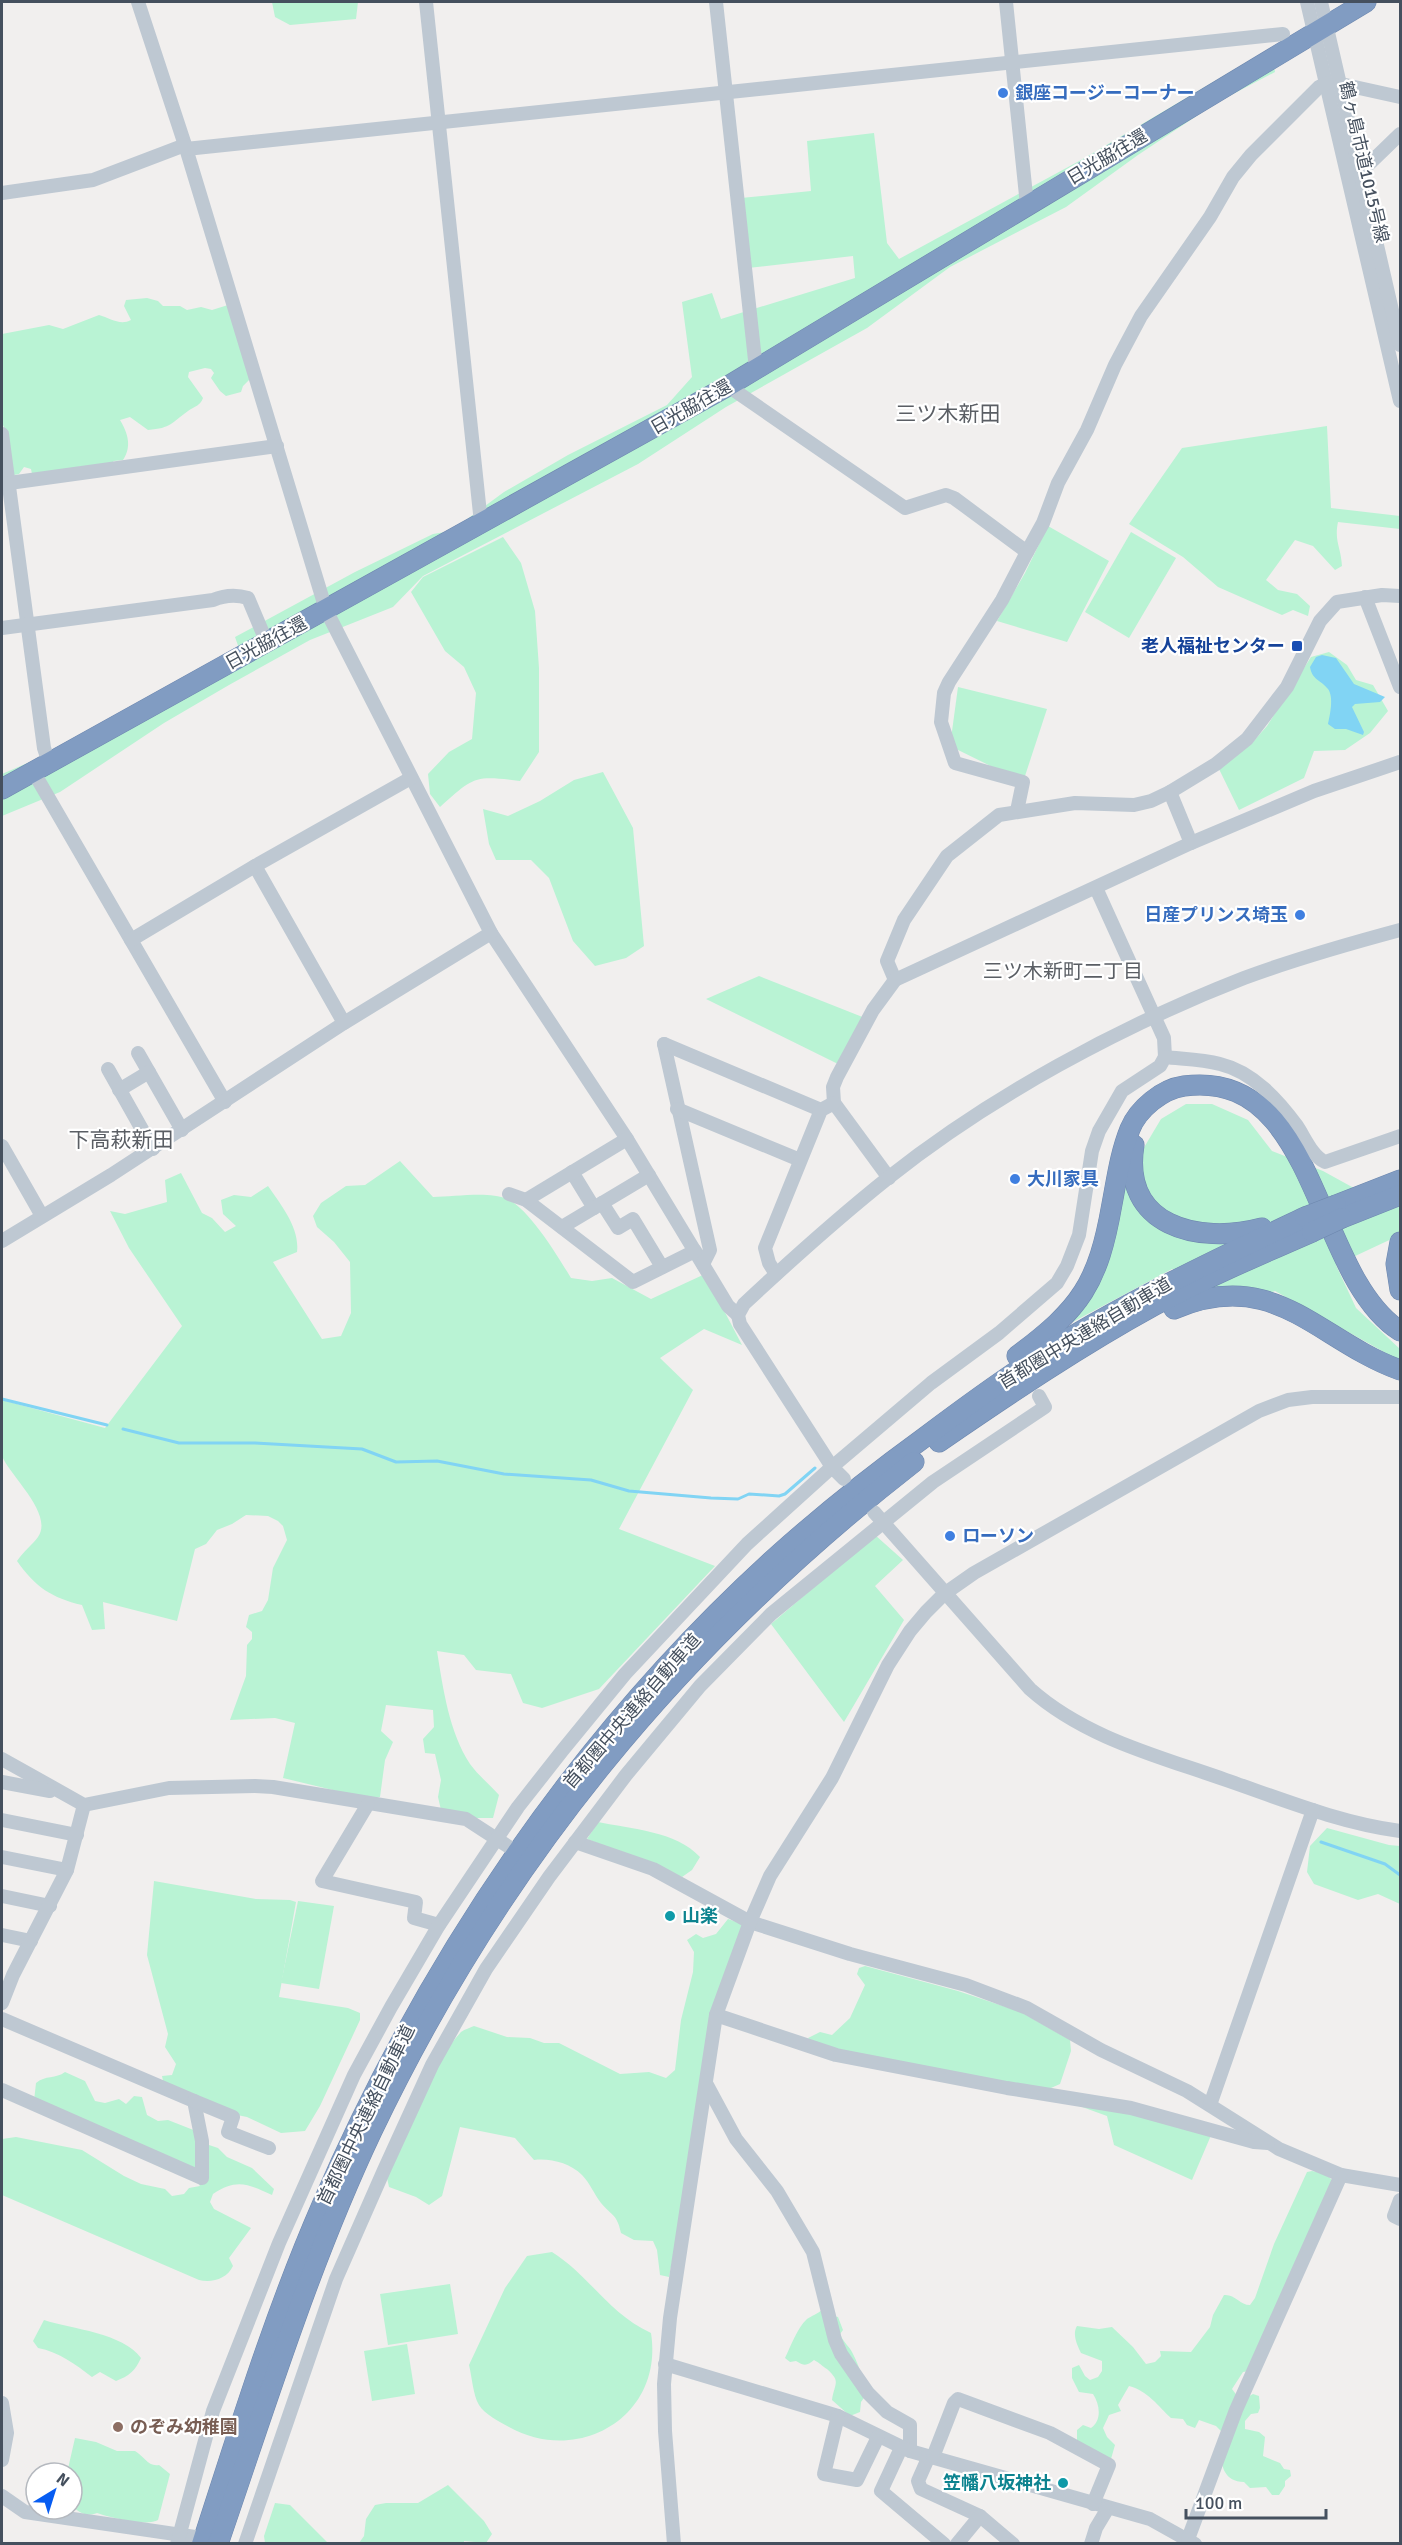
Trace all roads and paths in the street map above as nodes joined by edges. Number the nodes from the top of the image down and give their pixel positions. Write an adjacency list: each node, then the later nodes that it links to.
1 (138, 2): 17 (street)
2 (426, 2): 15 (street)
3 (716, 2): 13 (street)
4 (1006, 2): 10 (street)
5 (1307, 2): 8 (street, 鶴ヶ島市道1015号線)
6 (1321, 2): 8 (street, 鶴ヶ島市道1015号線)
7 (1366, 2): 8 (highway, 日光脇往還)
8 (1320, 29): 11 (street, 鶴ヶ島市道1015号線); 12 (street, 鶴ヶ島市道1015号線); 20 (highway, 日光脇往還)
9 (1283, 33): 10 (street)
10 (1013, 62): 13 (street); 20 (street)
11 (1327, 83): 24 (street, 鶴ヶ島市道1015号線); 29 (street)
12 (1341, 84): 14 (street); 18 (street, 鶴ヶ島市道1015号線)
13 (725, 92): 15 (street); 22 (street)
14 (1401, 97)
15 (439, 121): 17 (street); 28 (street)
16 (1401, 134): 18 (street)
17 (186, 147): 19 (street); 26 (street)
18 (1359, 166): 21 (street, 鶴ヶ島市道1015号線)
19 (2, 193)
20 (1027, 205): 22 (highway, 日光脇往還)
21 (1400, 344)
22 (756, 369): 23 (highway, 日光脇往還)
23 (728, 386): 28 (highway, 日光脇往還); 29 (street)
24 (1401, 401)
25 (2, 434): 27 (street)
26 (277, 446): 27 (street); 32 (street)
27 (5, 483): 33 (street)
28 (481, 524): 32 (highway, 日光脇往還)
29 (1027, 552): 42 (street)
30 (1401, 596): 31 (street)
31 (1365, 597): 36 (street); 41 (street)
32 (326, 610): 35 (highway, 日光脇往還); 39 (street)
33 (26, 625): 34 (street); 35 (street); 38 (street)
34 (2, 628)
35 (267, 643): 38 (highway, 日光脇往還)
36 (1401, 687)
37 (1401, 762): 43 (street)
38 (41, 767): 40 (highway, 日光脇往還); 48 (street)
39 (411, 778): 44 (street); 47 (street)
40 (2, 789)
41 (1170, 792): 42 (street); 43 (street)
42 (1017, 811): 49 (street)
43 (1191, 843): 45 (street)
44 (255, 866): 48 (street); 51 (street)
45 (1096, 888): 49 (street); 50 (street)
46 (1401, 930): 50 (street)
47 (491, 933): 51 (street); 63 (street)
48 (131, 940): 57 (street)
49 (895, 980): 58 (street)
50 (1155, 1016): 53 (street); 69 (street)
51 (344, 1023): 57 (street)
52 (138, 1053): 55 (street)
53 (1165, 1057): 62 (street); 88 (street)
54 (108, 1069): 56 (street)
55 (149, 1072): 56 (street); 61 (street)
56 (120, 1090): 65 (street)
57 (225, 1102): 61 (street)
58 (834, 1102): 60 (street); 69 (street)
59 (677, 1109): 60 (street); 66 (street); 82 (street)
60 (821, 1110): 66 (street)
61 (182, 1130): 65 (street)
62 (1401, 1136)
63 (627, 1139): 67 (street); 68 (street)
64 (2, 1146): 76 (street)
65 (153, 1149): 76 (street)
66 (800, 1160): 84 (street)
67 (572, 1172): 73 (street); 74 (street)
68 (649, 1175): 74 (street); 81 (street)
69 (889, 1178): 84 (street)
70 (1401, 1180): 75 (highway, 首都圏中央連絡自動車道)
71 (509, 1194): 73 (street)
72 (1401, 1195): 75 (highway, 首都圏中央連絡自動車道)
73 (526, 1200): 78 (street)
74 (598, 1205): 78 (street); 83 (street)
75 (1339, 1212): 77 (highway, 首都圏中央連絡自動車道, bridge)
76 (42, 1216): 79 (street)
77 (1309, 1224): 89 (highway); 90 (highway, 首都圏中央連絡自動車道); 97 (highway, 首都圏中央連絡自動車道)
78 (562, 1227): 83 (street)
79 (2, 1241)
80 (1401, 1242): 85 (highway)
81 (695, 1251): 82 (street); 83 (street)
82 (703, 1264): 86 (street)
83 (662, 1267)
84 (776, 1274): 86 (street)
85 (1401, 1290)
86 (738, 1315): 95 (street)
87 (1401, 1331): 97 (highway)
88 (999, 1333): 91 (street); 95 (street)
89 (1401, 1342)
90 (1086, 1345): 92 (highway); 153 (highway, 首都圏中央連絡自動車道)
91 (1008, 1346)
92 (1401, 1370)
93 (1038, 1396): 98 (street)
94 (1401, 1397): 99 (street)
95 (832, 1467): 96 (street); 110 (street)
96 (844, 1479)
97 (865, 1482): 151 (highway, 首都圏中央連絡自動車道)
98 (878, 1517): 99 (street); 109 (street)
99 (944, 1594): 105 (street); 117 (street)
100 (2, 1760): 102 (street)
101 (2, 1782): 102 (street)
102 (61, 1793): 103 (street)
103 (84, 1804): 104 (street); 108 (street)
104 (368, 1804): 110 (street); 118 (street)
105 (1313, 1810): 107 (street); 128 (street)
106 (2, 1820): 108 (street)
107 (1401, 1832)
108 (77, 1834): 113 (street)
109 (575, 1842): 114 (street); 117 (street)
110 (503, 1843): 118 (street)
111 (2, 1857): 113 (street)
112 (536, 1868): 114 (street)
113 (67, 1870): 116 (street)
114 (549, 1877): 134 (street)
115 (2, 1896): 116 (street)
116 (50, 1906): 120 (street)
117 (750, 1922): 123 (street); 128 (street)
118 (439, 1925): 129 (street)
119 (2, 1935): 120 (street)
120 (31, 1941): 121 (street)
121 (7, 1974): 122 (street)
122 (2, 2003)
123 (716, 2015): 125 (street); 130 (street)
124 (2, 2019): 127 (street)
125 (707, 2085): 139 (street); 143 (street)
126 (2, 2090): 127 (street)
127 (194, 2101): 132 (street)
128 (1210, 2105): 130 (street)
129 (324, 2141): 131 (street); 150 (street)
130 (1269, 2143): 135 (street)
131 (338, 2147)
132 (269, 2148)
133 (368, 2162): 134 (street)
134 (384, 2170): 154 (street)
135 (1341, 2175): 136 (street); 152 (street)
136 (1401, 2185)
137 (1401, 2200): 138 (street)
138 (1401, 2219)
139 (666, 2364): 141 (street); 155 (street)
140 (2, 2403): 145 (street)
141 (838, 2416): 142 (street); 142 (street)
142 (878, 2437): 143 (street)
143 (905, 2449): 144 (street); 156 (street)
144 (931, 2456): 147 (street); 147 (street); 149 (street)
145 (2, 2460)
146 (2, 2496): 150 (street)
147 (1093, 2504): 148 (street)
148 (1108, 2508): 152 (street); 159 (street)
149 (980, 2516): 157 (street); 158 (street)
150 (179, 2539): 151 (street)
151 (198, 2540)
152 (1192, 2541)
153 (226, 2543)
154 (245, 2544)
155 (674, 2544)
156 (944, 2544)
157 (957, 2544)
158 (1013, 2544)
159 (1091, 2544)

